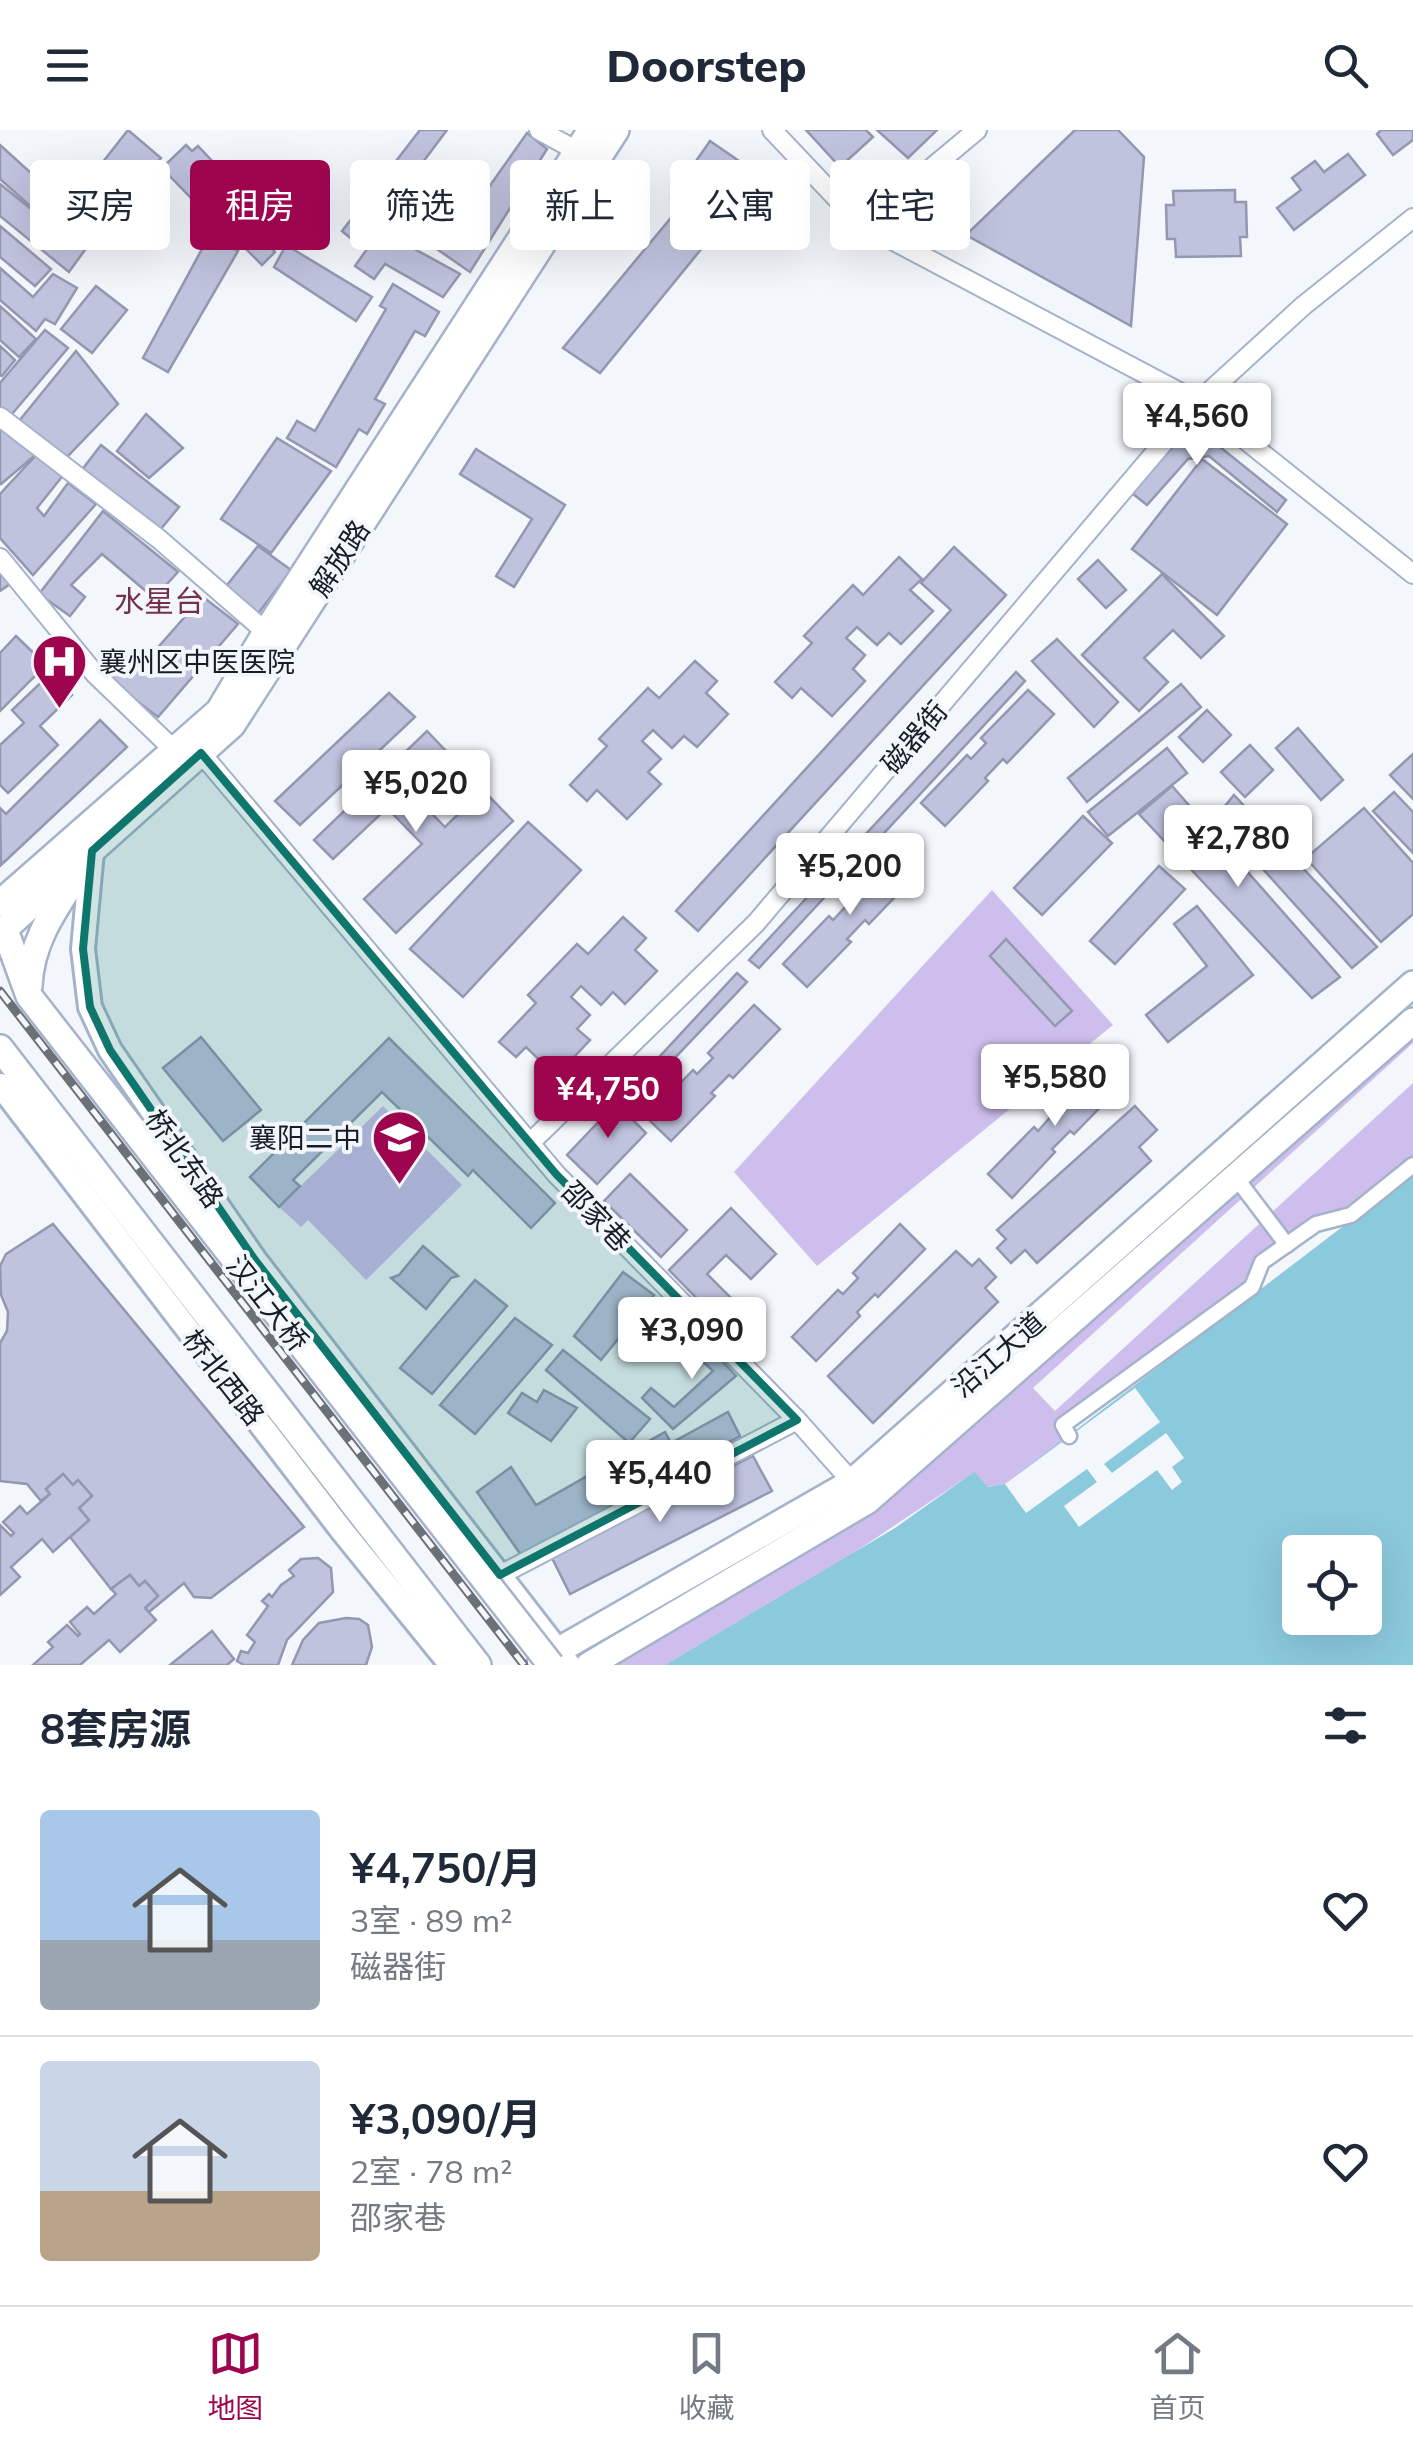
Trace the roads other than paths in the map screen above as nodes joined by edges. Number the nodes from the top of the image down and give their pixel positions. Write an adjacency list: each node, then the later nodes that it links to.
1 (539, 130): 5 (street)
2 (616, 130): 15 (main road, 解放路)
3 (772, 130): 7 (street)
4 (978, 130): 6 (street)
5 (584, 140): 14 (main road, 解放路)
6 (941, 160)
7 (830, 191)
8 (1413, 218): 10 (street, 磁器街)
9 (911, 250): 10 (street)
10 (1198, 402): 13 (street); 25 (street, 磁器街)
11 (0, 417): 14 (street)
12 (0, 558): 15 (street, 邵家巷)
13 (1413, 574)
14 (266, 632): 15 (main road, 解放路)
15 (188, 752): 16 (main road, 解放路); 17 (main road, 解放路); 25 (street, 邵家巷)
16 (92, 851): 18 (main road, 解放路); 21 (main road); 32 (street, 桥北东路)
17 (0, 902)
18 (2, 928): 21 (main road, 汉江大桥)
19 (0, 970): 21 (main road)
20 (1413, 984): 31 (main road, 沿江大道)
21 (29, 996): 33 (main road, 汉江大桥, bridge)
22 (1413, 1021): 27 (main road, 沿江大道)
23 (0, 1048): 35 (main road, 汉江大桥)
24 (0, 1086): 34 (street, 桥北西路)
25 (530, 1143): 29 (street, 邵家巷)
26 (1413, 1164): 28 (street)
27 (1236, 1179): 28 (street); 36 (main road, 沿江大道)
28 (1287, 1244): 30 (street)
29 (797, 1420): 31 (street, 邵家巷); 32 (street)
30 (1069, 1436)
31 (852, 1482): 33 (main road, 沿江大道)
32 (500, 1575): 33 (street, 桥北东路)
33 (554, 1661)
34 (451, 1665)
35 (478, 1665)
36 (589, 1665)

